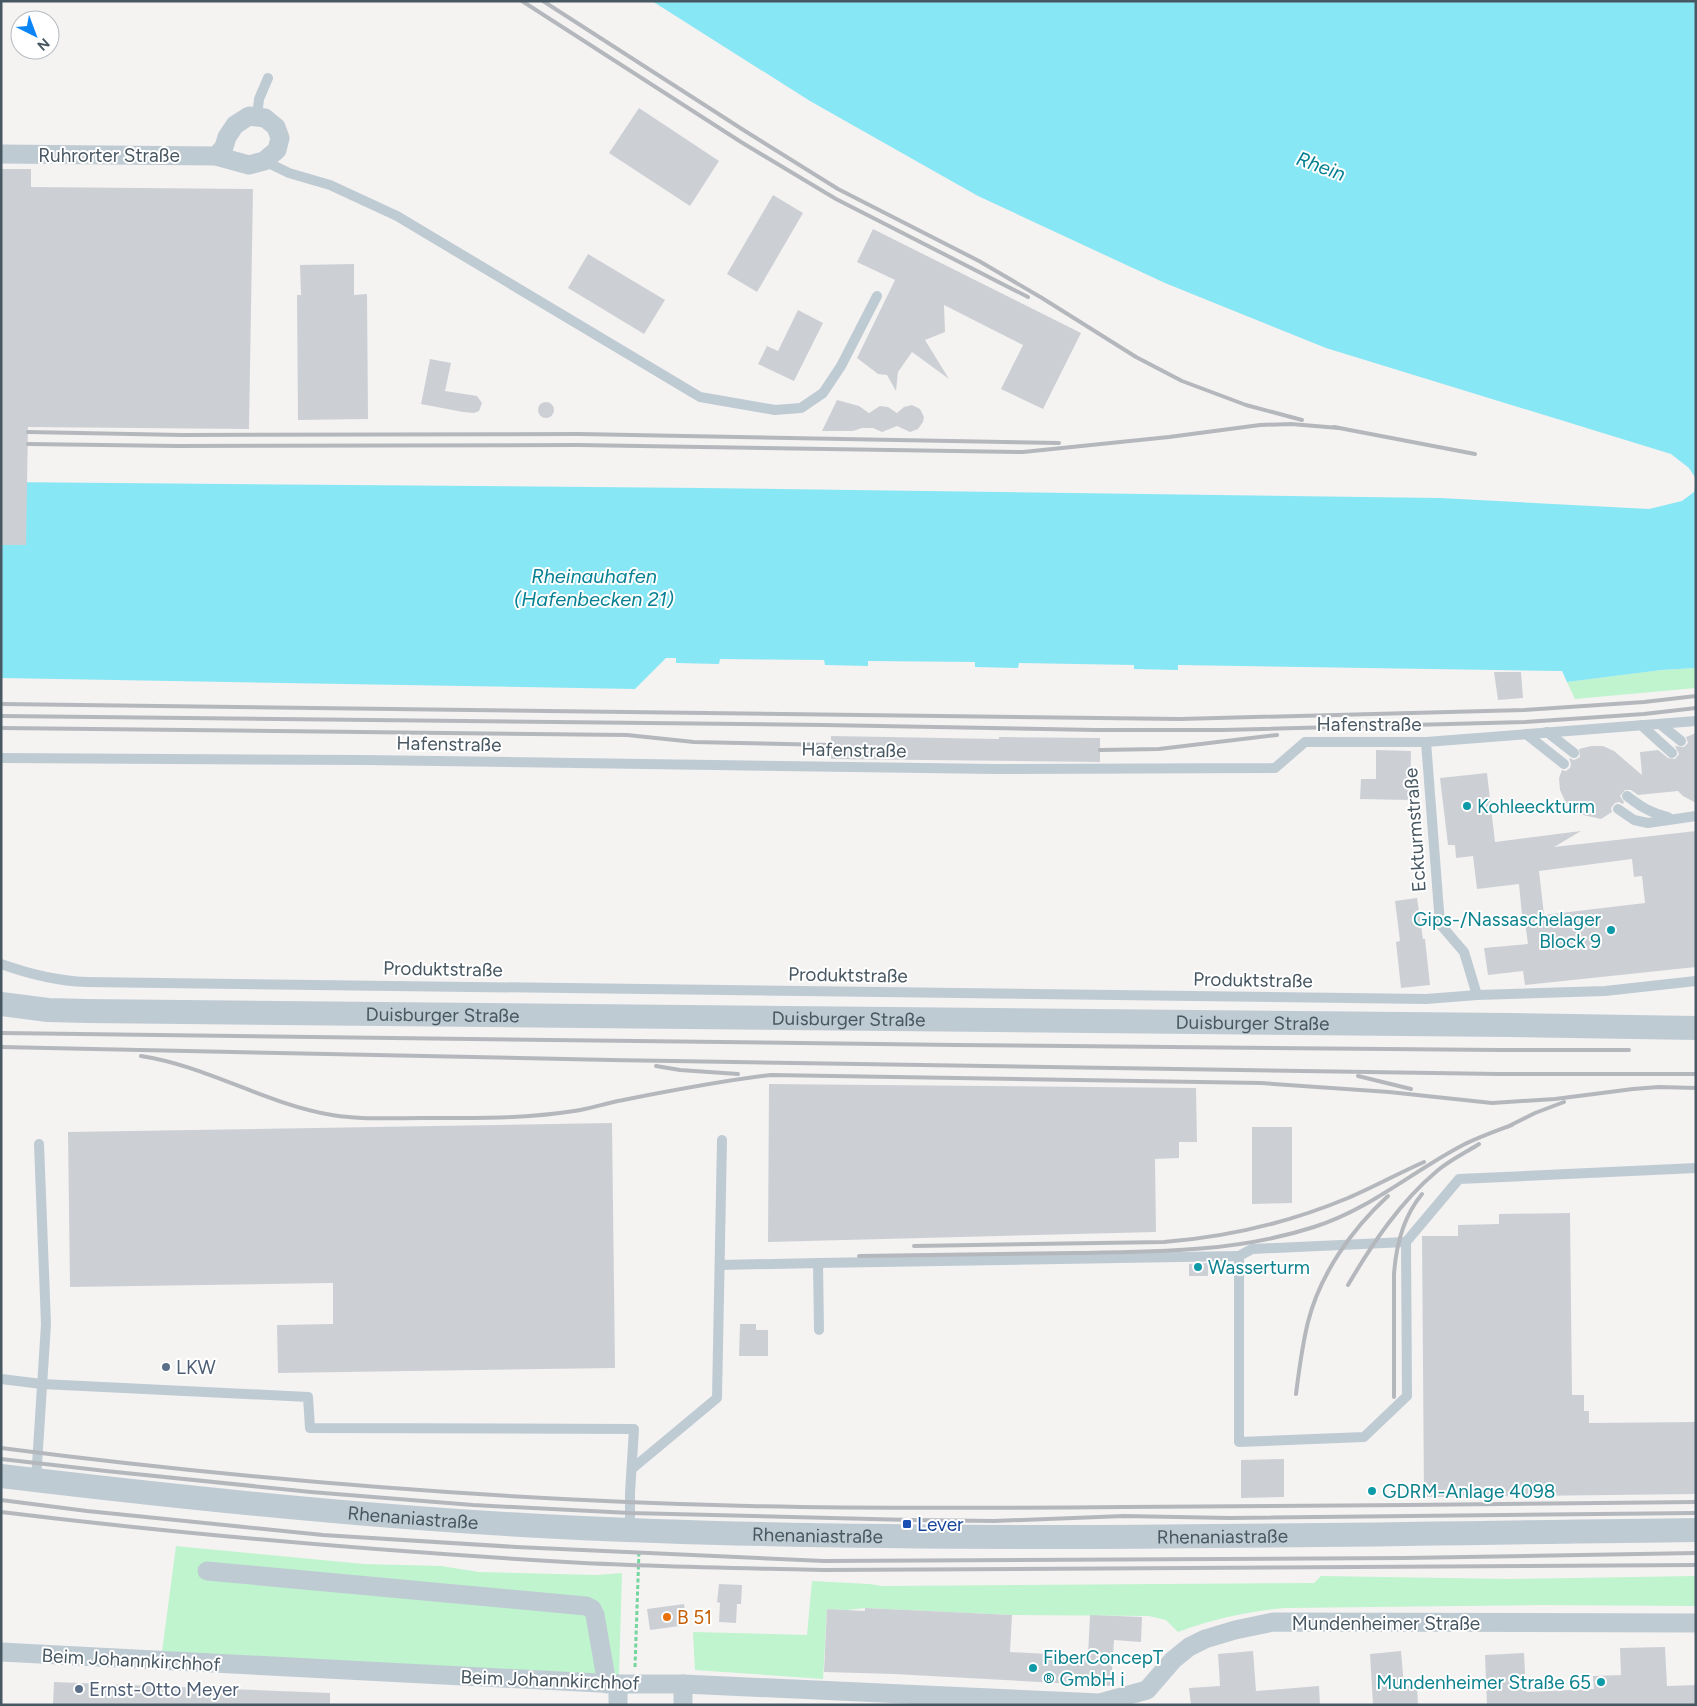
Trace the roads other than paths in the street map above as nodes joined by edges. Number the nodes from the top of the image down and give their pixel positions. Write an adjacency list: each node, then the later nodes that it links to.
1 (268, 78): 2 (lane)
2 (257, 118): 4 (street); 5 (street)
3 (1, 154): 4 (street, Ruhrorter Straße)
4 (216, 156): 5 (street, Ruhrorter Straße)
5 (264, 161): 6 (lane)
6 (877, 296)
7 (1696, 722): 8 (lane, Hafenstraße)
8 (1660, 724): 9 (lane, Hafenstraße); 12 (lane)
9 (1641, 725): 10 (lane, Hafenstraße); 14 (lane)
10 (1547, 732): 11 (lane, Hafenstraße); 15 (lane)
11 (1526, 734): 13 (lane, Hafenstraße); 17 (lane)
12 (1682, 740)
13 (1426, 742): 16 (lane, Hafenstraße); 24 (lane, Eckturmstraße)
14 (1672, 752)
15 (1574, 753)
16 (1, 758)
17 (1564, 764)
18 (1627, 796): 21 (lane)
19 (1618, 809): 21 (lane)
20 (1696, 816): 21 (lane)
21 (1675, 819)
22 (1, 964): 24 (lane, Produktstraße)
23 (1696, 981): 24 (lane, Produktstraße)
24 (1477, 996)
25 (1, 1004): 26 (street, Duisburger Straße)
26 (1696, 1028)
27 (722, 1140): 33 (lane)
28 (39, 1144): 36 (lane)
29 (1696, 1168): 30 (lane)
30 (1406, 1242): 31 (lane); 31 (lane)
31 (1239, 1256): 32 (lane)
32 (818, 1263): 33 (lane); 34 (lane)
33 (720, 1265): 37 (lane)
34 (819, 1330)
35 (1, 1378): 36 (lane)
36 (42, 1384): 37 (lane); 39 (lane)
37 (633, 1468): 41 (lane)
38 (1, 1476): 39 (street, Rhenaniastraße)
39 (36, 1480): 41 (street, Rhenaniastraße)
40 (1696, 1530): 41 (street, Rhenaniastraße)
41 (634, 1537)
42 (208, 1571): 45 (street)
43 (1696, 1623): 47 (street, Mundenheimer Straße)
44 (1, 1652): 45 (street, Beim Johannkirchhof)
45 (620, 1684): 46 (street, Beim Johannkirchhof); 50 (street)
46 (683, 1684): 48 (street, Beim Johannkirchhof); 51 (street)
47 (1147, 1698): 49 (street, Mundenheimer Straße)
48 (902, 1700): 49 (street, Beim Johannkirchhof)
49 (1100, 1704)
50 (618, 1705)
51 (683, 1705)

